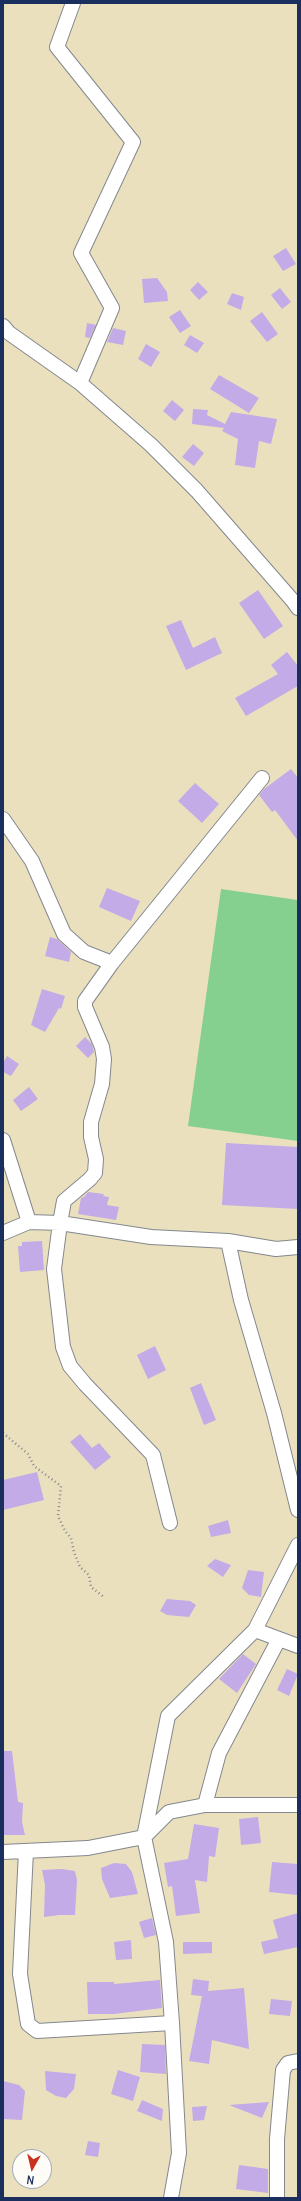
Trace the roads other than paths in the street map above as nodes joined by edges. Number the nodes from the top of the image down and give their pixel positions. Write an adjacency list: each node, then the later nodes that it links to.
1 (73, 3): 3 (street)
2 (3, 326): 3 (street)
3 (80, 383): 4 (street)
4 (298, 608)
5 (262, 778): 7 (street)
6 (3, 819): 7 (street)
7 (112, 963): 10 (street)
8 (3, 1140): 9 (street)
9 (29, 1222): 10 (street); 11 (street)
10 (60, 1223): 12 (street); 15 (street)
11 (3, 1233)
12 (228, 1240): 13 (street); 14 (street)
13 (298, 1246)
14 (298, 1510)
15 (170, 1523)
16 (298, 1545): 17 (street)
17 (256, 1630): 18 (street); 22 (street)
18 (279, 1639): 19 (street); 20 (street)
19 (298, 1646)
20 (205, 1804): 21 (street); 22 (street)
21 (298, 1804)
22 (144, 1837): 23 (street); 25 (street)
23 (26, 1851): 24 (street); 25 (street)
24 (3, 1852)
25 (172, 2023): 27 (street)
26 (298, 2061): 28 (street)
27 (171, 2198)
28 (277, 2198)

